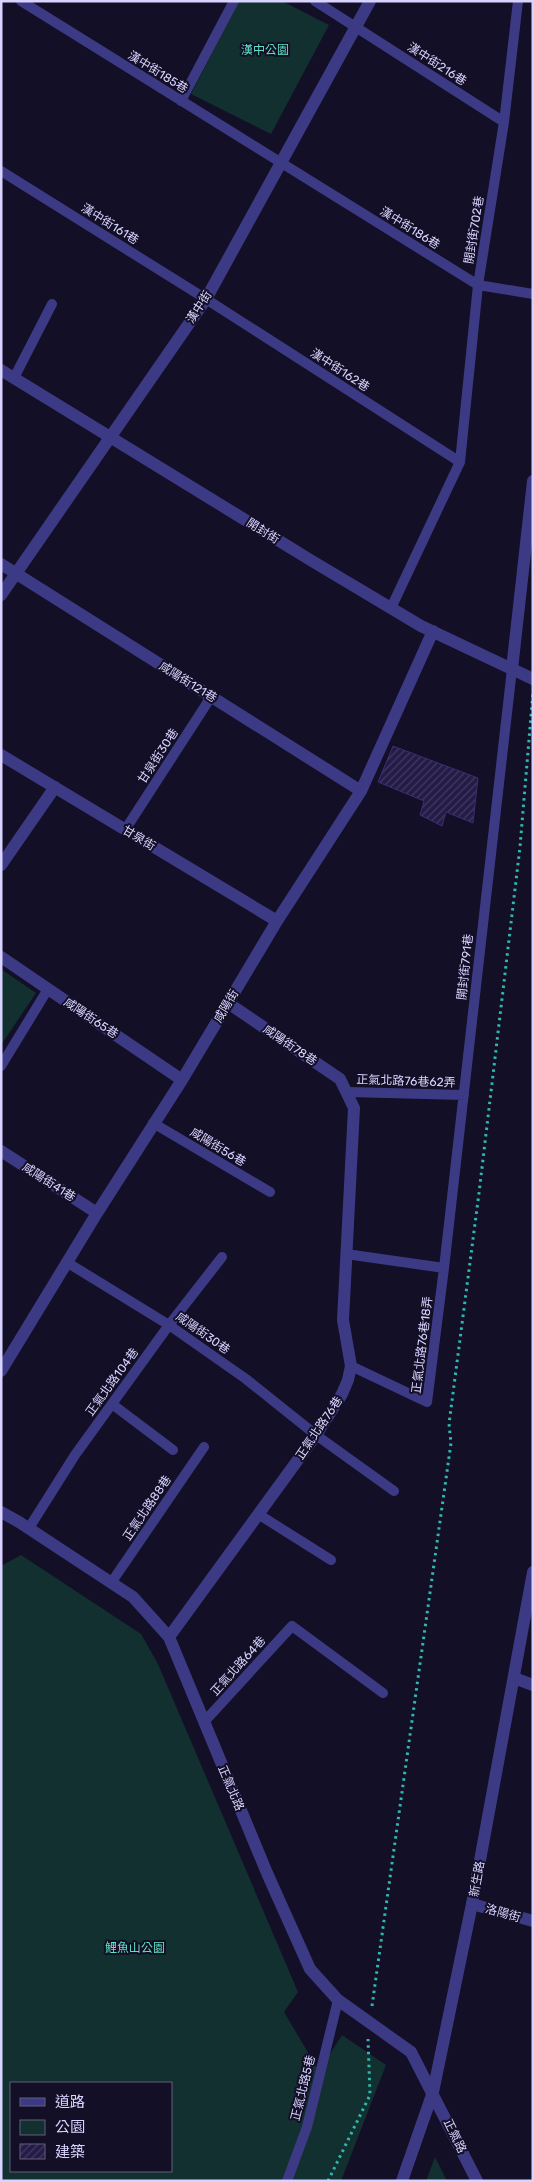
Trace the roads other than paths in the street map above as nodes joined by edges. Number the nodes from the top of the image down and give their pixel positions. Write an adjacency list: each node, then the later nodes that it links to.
1 (21, 1): 7 (lane, 漢中街185巷)
2 (234, 1): 7 (lane)
3 (316, 1): 6 (lane, 漢中街216巷)
4 (370, 1): 6 (street, 漢中街)
5 (518, 1): 8 (lane, 開封街702巷)
6 (356, 26): 8 (lane, 漢中街216巷); 9 (street, 漢中街)
7 (181, 101): 9 (lane, 漢中街185巷)
8 (504, 122): 11 (lane, 開封街702巷)
9 (282, 163): 11 (lane, 漢中街186巷); 13 (street, 漢中街)
10 (1, 171): 13 (lane, 漢中街161巷)
11 (478, 284): 12 (lane, 漢中街186巷); 18 (lane, 開封街702巷)
12 (533, 294)
13 (206, 298): 17 (street, 漢中街); 18 (lane, 漢中街162巷)
14 (52, 304): 16 (lane)
15 (1, 370): 16 (street, 開封街)
16 (14, 378): 17 (street, 開封街)
17 (110, 436): 21 (street, 漢中街); 23 (street, 開封街)
18 (460, 462): 23 (lane, 開封街702巷)
19 (533, 480): 25 (street)
20 (1, 564): 21 (street, 咸陽街121巷)
21 (16, 573): 22 (street, 漢中街); 27 (street, 咸陽街121巷)
22 (1, 595)
23 (391, 608): 24 (street, 開封街)
24 (433, 631): 25 (street, 開封街); 30 (street, 咸陽街)
25 (512, 669): 26 (street, 開封街); 40 (lane, 開封街791巷)
26 (533, 679)
27 (211, 696): 30 (street, 咸陽街121巷); 31 (lane, 甘泉街30巷)
28 (1, 755): 29 (street, 甘泉街)
29 (55, 787): 31 (street, 甘泉街); 32 (street)
30 (361, 791): 33 (street, 咸陽街)
31 (125, 830): 33 (street, 甘泉街)
32 (1, 866)
33 (276, 921): 36 (street, 咸陽街)
34 (1, 956): 35 (street, 咸陽街65巷)
35 (48, 989): 37 (lane); 38 (street, 咸陽街65巷)
36 (228, 1003): 38 (street, 咸陽街); 39 (street, 咸陽街78巷)
37 (1, 1066)
38 (182, 1080): 41 (street, 咸陽街)
39 (348, 1092): 40 (lane, 正氣北路76巷62弄); 45 (street, 正氣北路76巷)
40 (464, 1095): 48 (lane, 開封街791巷)
41 (153, 1123): 43 (lane, 咸陽街56巷); 44 (street, 咸陽街)
42 (1, 1151): 44 (street, 咸陽街41巷)
43 (270, 1192)
44 (97, 1213): 47 (street, 咸陽街)
45 (346, 1254): 48 (lane); 51 (street, 正氣北路76巷)
46 (222, 1257): 49 (lane, 正氣北路104巷)
47 (68, 1263): 49 (lane, 咸陽街30巷); 50 (street, 咸陽街)
48 (444, 1268): 51 (lane, 正氣北路76巷18弄)
49 (169, 1325): 53 (lane, 正氣北路104巷); 54 (lane, 咸陽街30巷)
50 (6, 1350): 52 (street, 咸陽街)
51 (351, 1366): 54 (street, 正氣北路76巷)
52 (1, 1371)
53 (112, 1404): 56 (lane); 60 (lane, 正氣北路104巷)
54 (316, 1435): 57 (lane, 咸陽街30巷); 59 (street, 正氣北路76巷)
55 (204, 1447): 63 (lane, 正氣北路88巷)
56 (173, 1450)
57 (394, 1491)
58 (1, 1512): 60 (street, 正氣北路)
59 (258, 1514): 61 (lane); 64 (street, 正氣北路76巷)
60 (29, 1528): 63 (street, 正氣北路)
61 (332, 1560)
62 (533, 1572): 65 (street, 新生路)
63 (112, 1582): 64 (street, 正氣北路)
64 (169, 1637): 68 (street, 正氣北路)
65 (514, 1678): 66 (street); 69 (street, 新生路)
66 (533, 1685)
67 (383, 1693): 68 (lane, 正氣北路64巷)
68 (204, 1722): 71 (street, 正氣北路)
69 (472, 1904): 70 (street, 洛陽街); 72 (street, 新生路)
70 (533, 1922)
71 (338, 2000): 72 (street, 正氣北路); 73 (lane, 正氣北路5巷)
72 (433, 2092): 74 (street, 新生路); 75 (street, 正氣路)
73 (287, 2181)
74 (402, 2181)
75 (477, 2181)

